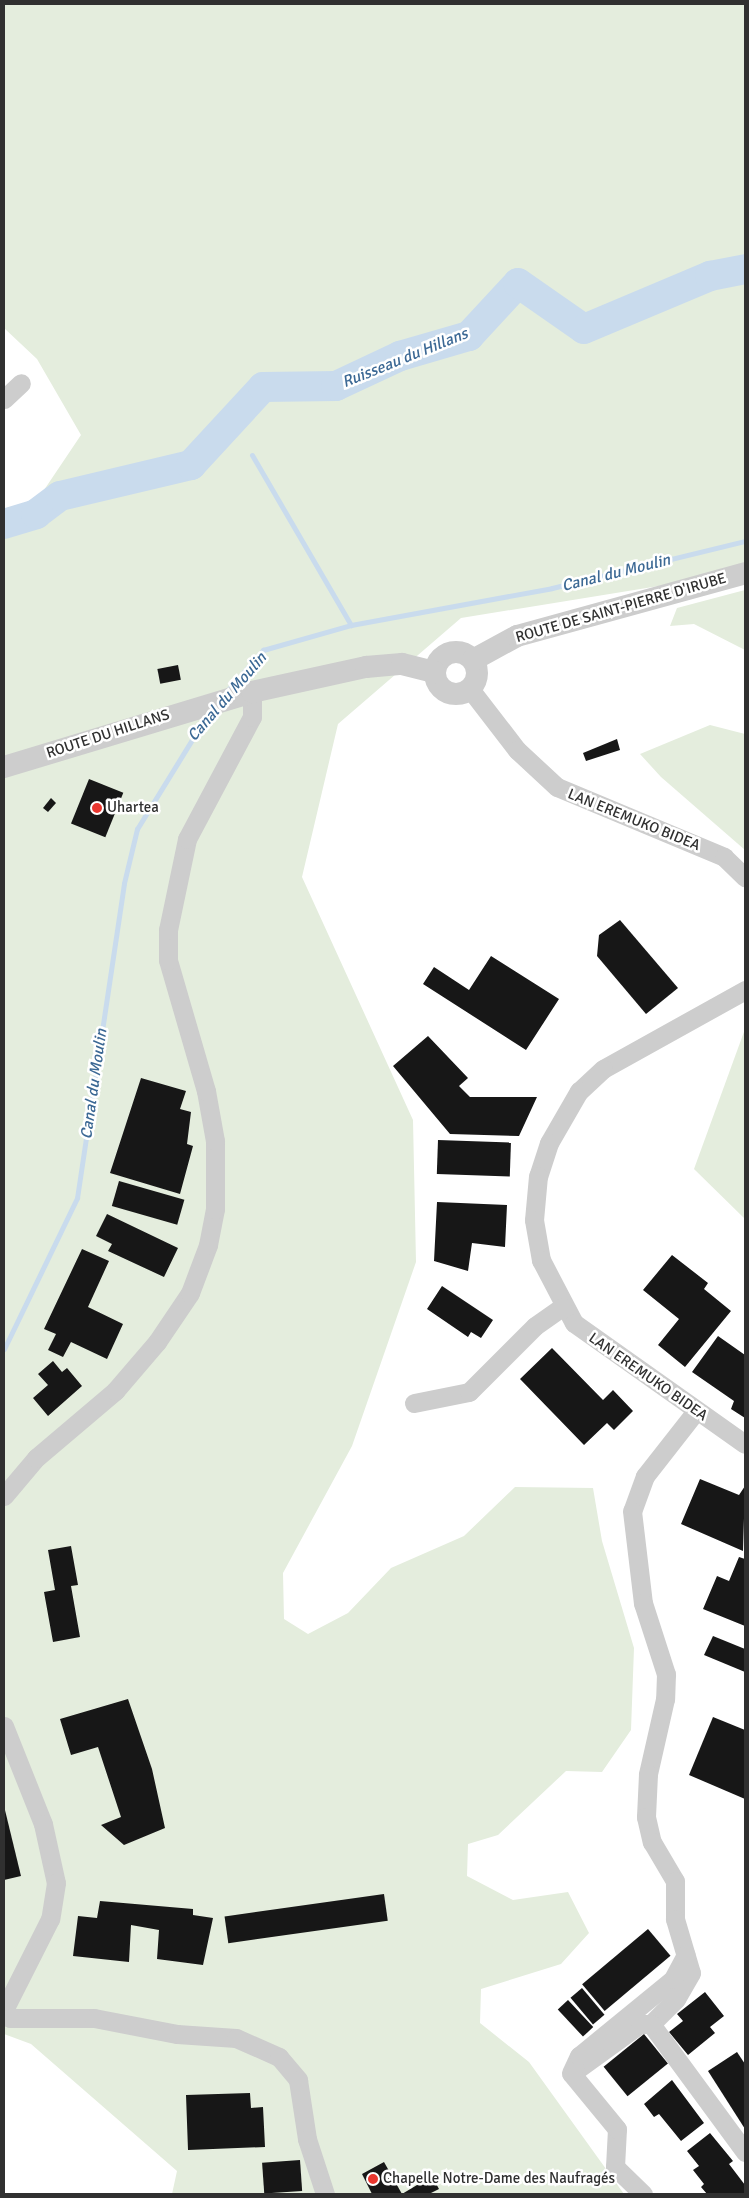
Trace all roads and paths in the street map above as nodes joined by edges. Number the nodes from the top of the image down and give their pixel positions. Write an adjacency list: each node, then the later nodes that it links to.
1 (21, 383): 2 (street)
2 (4, 399)
3 (745, 573): 4 (street, ROUTE DE SAINT-PIERRE D'IRUBE)
4 (473, 660): 5 (street); 6 (street)
5 (435, 672): 6 (street); 7 (street)
6 (470, 689): 9 (street, LAN EREMUKO BIDEA)
7 (252, 692): 8 (street, ROUTE DU HILLANS); 15 (street)
8 (4, 767)
9 (745, 876)
10 (745, 990): 11 (street, LAN EREMUKO BIDEA)
11 (562, 1307): 12 (street); 13 (street, LAN EREMUKO BIDEA)
12 (414, 1403)
13 (696, 1411): 14 (street, LAN EREMUKO BIDEA); 17 (street)
14 (745, 1444)
15 (4, 1496)
16 (4, 1726): 18 (street)
17 (686, 1955): 20 (street); 21 (street)
18 (4, 2010)
19 (4, 2014): 23 (street)
20 (651, 2024): 21 (street); 22 (street)
21 (571, 2074): 24 (street)
22 (745, 2152)
23 (325, 2194)
24 (643, 2194)

